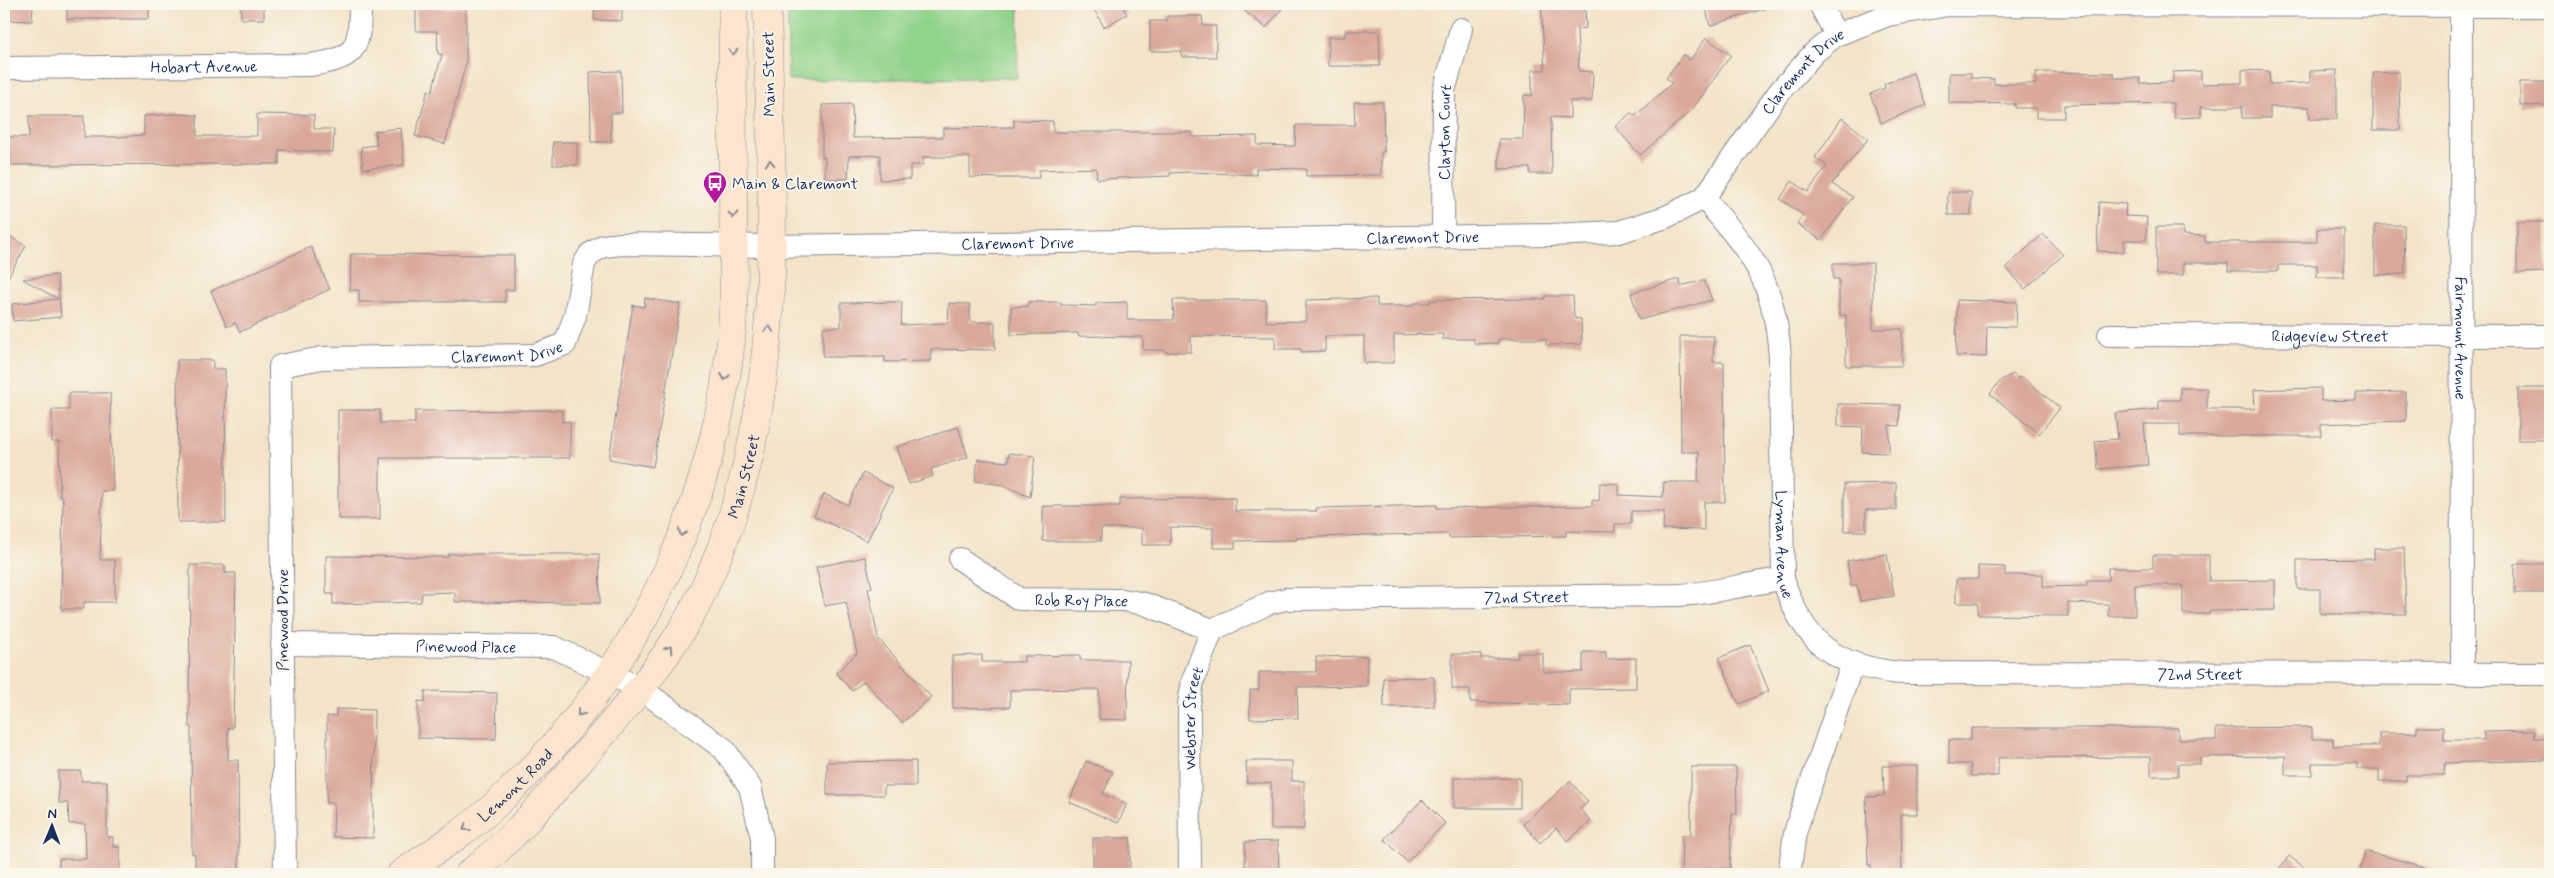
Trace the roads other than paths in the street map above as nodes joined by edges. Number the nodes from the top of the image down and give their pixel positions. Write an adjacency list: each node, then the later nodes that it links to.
1 (360, 4): 10 (street, Hobart Avenue)
2 (733, 4): 13 (main road, one-way to 13)
3 (767, 4): 14 (main road, Main Street, one-way to 3)
4 (1820, 4): 9 (street)
5 (2087, 5): 6 (street, Claremont Drive); 9 (street, Claremont Drive)
6 (2461, 5): 7 (street, Claremont Drive); 16 (street, Fairmount Avenue)
7 (2550, 6)
8 (1461, 30): 12 (street, Clayton Court)
9 (1836, 35): 11 (street, Claremont Drive)
10 (4, 68)
11 (1704, 198): 12 (street, Claremont Drive); 20 (street, Lyman Avenue)
12 (1443, 237): 14 (street, Claremont Drive)
13 (734, 246): 14 (street, Claremont Drive); 18 (street, Claremont Drive); 26 (main road, one-way to 26)
14 (772, 246): 27 (main road, Main Street, one-way to 14)
15 (2109, 335): 16 (street, Ridgeview Street)
16 (2461, 335): 17 (street, Ridgeview Street); 24 (street, Fairmount Avenue)
17 (2550, 336)
18 (280, 366): 22 (street, Pinewood Drive)
19 (960, 559): 21 (street, Rob Roy Place)
20 (1783, 579): 21 (street, 72nd Street); 23 (street, Lyman Avenue)
21 (1212, 630): 32 (street, Webster Street)
22 (282, 644): 26 (street, Pinewood Place); 28 (street, Pinewood Drive)
23 (1852, 664): 24 (street, 72nd Street); 33 (street)
24 (2462, 672): 25 (street, 72nd Street)
25 (2550, 674)
26 (611, 675): 27 (street, Pinewood Place); 29 (main road, Lemont Road, one-way to 29)
27 (641, 689): 30 (main road, Lemont Road); 31 (street)
28 (285, 874)
29 (400, 874)
30 (469, 874)
31 (762, 874)
32 (1190, 874)
33 (1789, 874)

